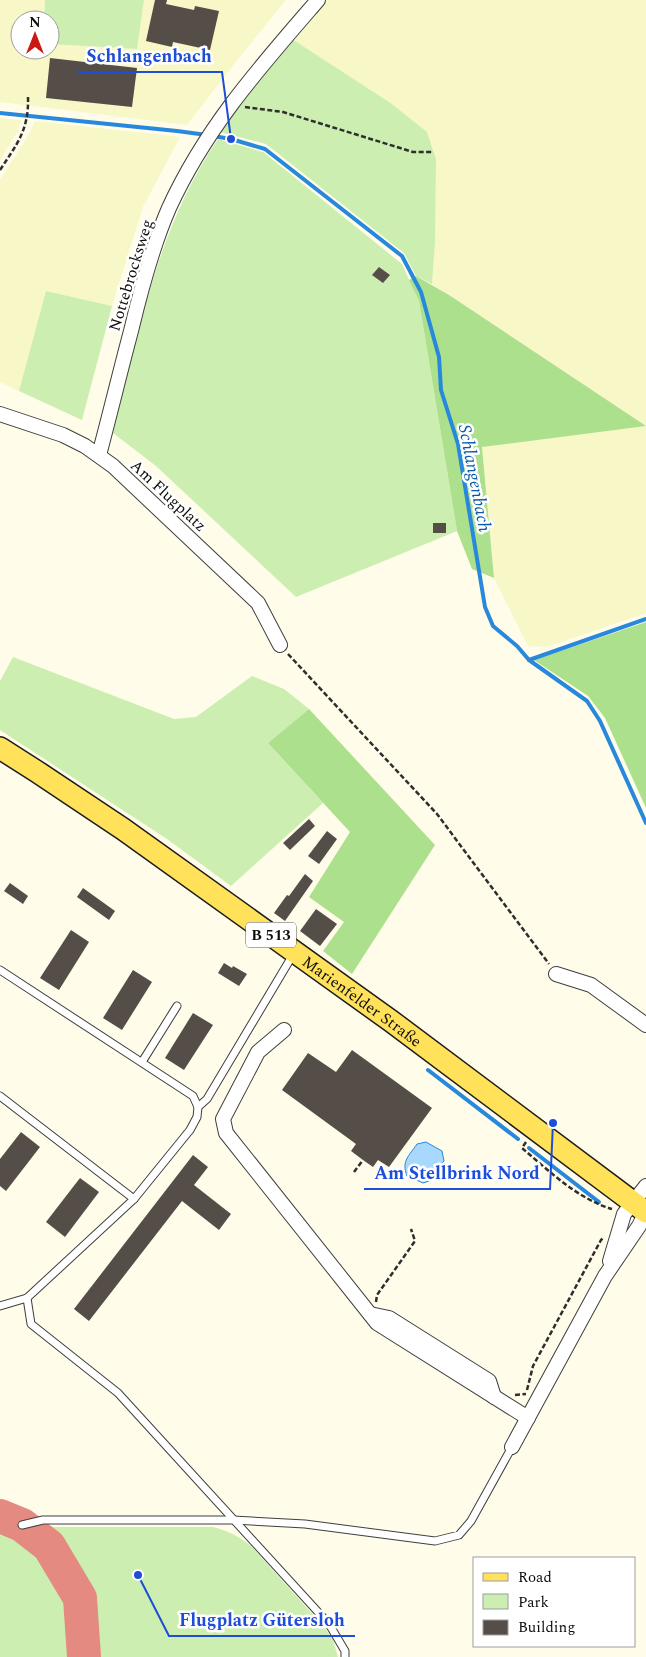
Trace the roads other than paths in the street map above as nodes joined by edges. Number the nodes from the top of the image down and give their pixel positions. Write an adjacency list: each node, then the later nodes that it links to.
1 (318, 0): 3 (street, Nottebrocksweg)
2 (0, 414): 3 (street, Am Flugplatz)
3 (99, 455): 4 (street, Am Flugplatz)
4 (280, 645)
5 (0, 748): 6 (main road, Marienfelder Straße / B 513)
6 (295, 952): 14 (lane); 16 (main road, Marienfelder Straße / B 513)
7 (0, 971): 12 (lane)
8 (556, 974): 10 (street)
9 (177, 1006): 12 (lane)
10 (646, 1025)
11 (284, 1030): 19 (street)
12 (142, 1062): 14 (lane)
13 (0, 1096): 15 (lane)
14 (198, 1107): 15 (lane)
15 (134, 1199): 17 (lane)
16 (637, 1203): 19 (street)
17 (27, 1298): 18 (lane); 21 (lane)
18 (0, 1306)
19 (525, 1416): 20 (street)
20 (512, 1447): 21 (lane)
21 (233, 1520): 22 (lane); 23 (lane)
22 (22, 1525)
23 (345, 1657)

